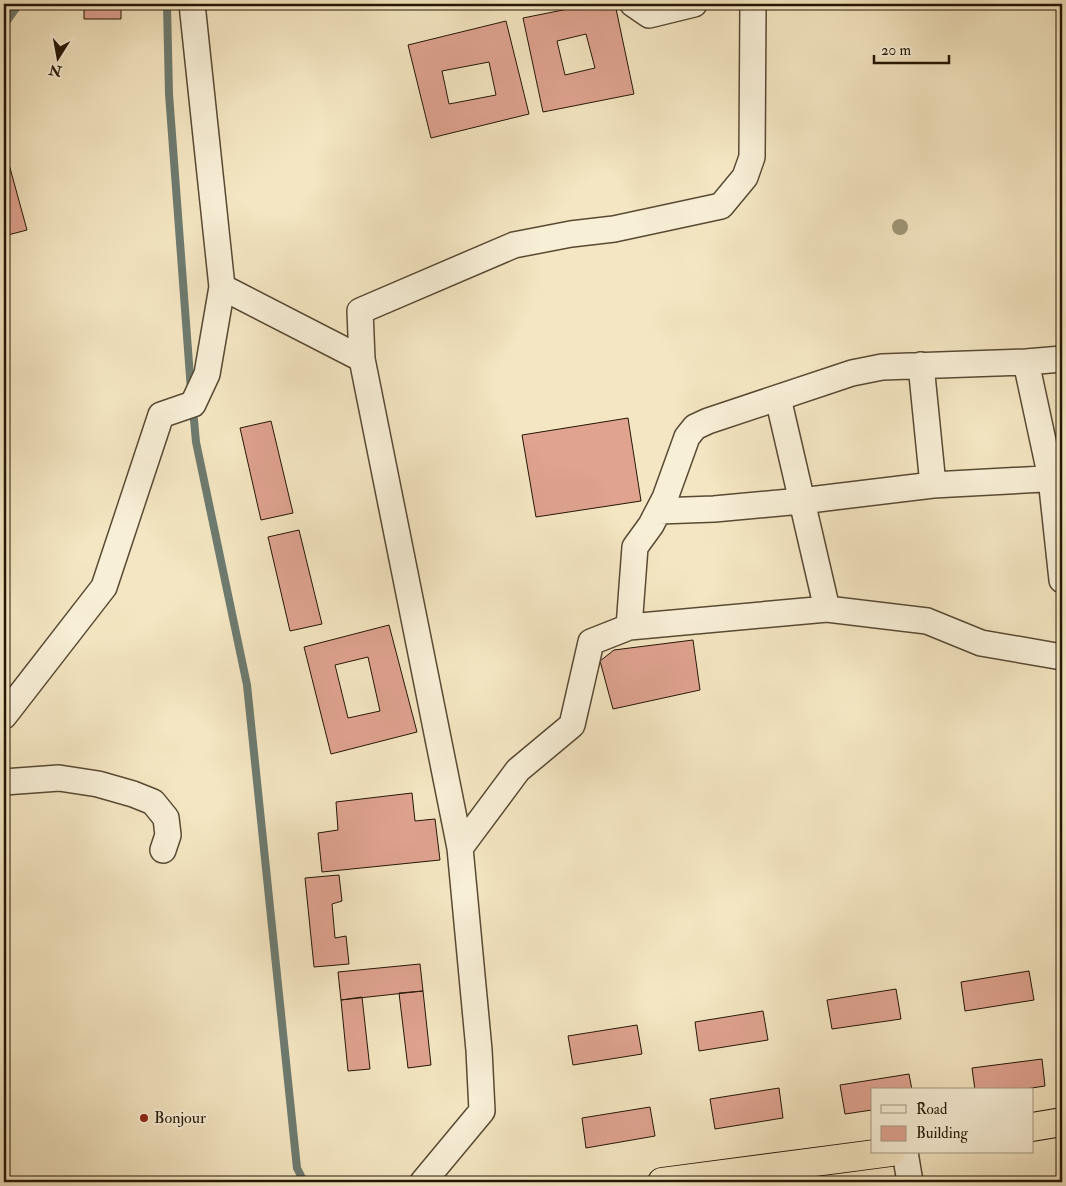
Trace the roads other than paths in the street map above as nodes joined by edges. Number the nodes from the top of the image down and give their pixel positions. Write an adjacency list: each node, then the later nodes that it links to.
1 (192, 4): 5 (street)
2 (633, 4): 3 (street)
3 (694, 4)
4 (753, 4): 6 (street)
5 (222, 287): 6 (street); 19 (street)
6 (362, 359): 21 (street)
7 (1062, 359): 8 (street)
8 (1026, 362): 9 (street); 11 (street)
9 (921, 365): 10 (street); 12 (street)
10 (778, 398): 13 (street); 14 (street)
11 (1056, 478): 12 (street); 15 (street)
12 (933, 485): 13 (street)
13 (801, 502): 14 (street); 16 (street)
14 (659, 511): 17 (street)
15 (1062, 580)
16 (827, 610): 17 (street); 18 (street)
17 (629, 627): 21 (street)
18 (1062, 656)
19 (4, 716)
20 (4, 782): 22 (street)
21 (460, 848): 27 (street)
22 (163, 850)
23 (1062, 1122): 24 (highway)
24 (1034, 1128)
25 (876, 1154): 28 (highway)
26 (905, 1154): 29 (street)
27 (423, 1182)
28 (662, 1182)
29 (910, 1182)

